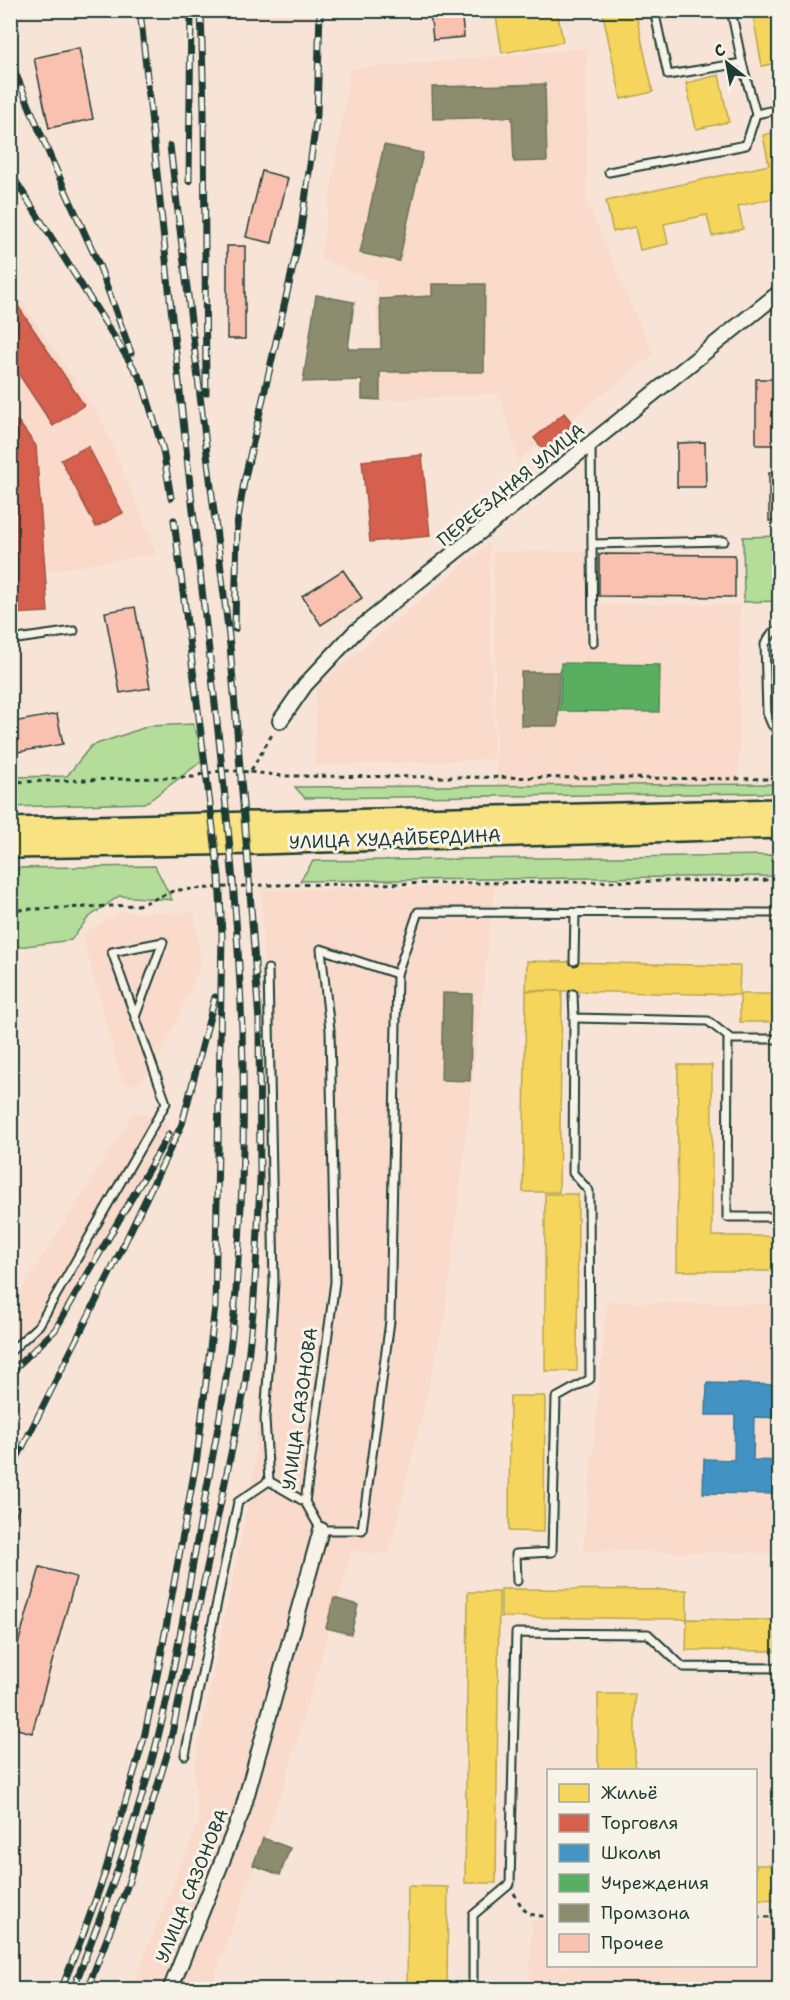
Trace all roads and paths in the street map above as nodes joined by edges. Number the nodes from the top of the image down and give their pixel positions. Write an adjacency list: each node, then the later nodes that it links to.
1 (654, 10): 3 (lane)
2 (731, 10): 3 (lane)
3 (742, 63): 5 (lane)
4 (780, 109): 5 (lane)
5 (756, 114): 6 (lane)
6 (609, 172)
7 (780, 292): 8 (street, ПЕРЕЕЗДНАЯ УЛИЦА)
8 (591, 444): 10 (lane); 15 (street, ПЕРЕЕЗДНАЯ УЛИЦА)
9 (724, 541): 10 (lane)
10 (592, 544): 14 (lane)
11 (780, 629): 16 (lane)
12 (74, 631): 13 (lane)
13 (10, 640)
14 (593, 643)
15 (280, 721): 17 (path)
16 (780, 731)
17 (250, 772): 18 (path); 19 (path)
18 (780, 779)
19 (10, 782)
20 (779, 823): 21 (main road, УЛИЦА ХУДАЙБЕРДИНА); 22 (main road, УЛИЦА ХУДАЙБЕРДИНА)
21 (10, 829)
22 (10, 847)
23 (780, 880): 24 (path)
24 (10, 910)
25 (575, 913): 26 (lane); 27 (lane); 29 (lane)
26 (780, 913)
27 (574, 961)
28 (268, 969): 37 (lane)
29 (397, 974): 38 (lane, УЛИЦА САЗОНОВА); 39 (lane)
30 (573, 994): 32 (lane)
31 (135, 1017): 31 (lane); 36 (lane)
32 (574, 1018): 33 (lane); 40 (lane)
33 (728, 1037): 34 (lane); 35 (lane)
34 (780, 1039)
35 (780, 1217)
36 (10, 1352)
37 (268, 1481): 38 (lane); 42 (lane)
38 (305, 1502): 39 (lane, УЛИЦА САЗОНОВА)
39 (321, 1530): 47 (street, УЛИЦА САЗОНОВА)
40 (517, 1581)
41 (780, 1668): 43 (lane)
42 (185, 1755)
43 (510, 1884): 44 (path); 48 (lane)
44 (547, 1916)
45 (757, 1917): 46 (path)
46 (780, 1917)
47 (170, 1989)
48 (473, 1989)

